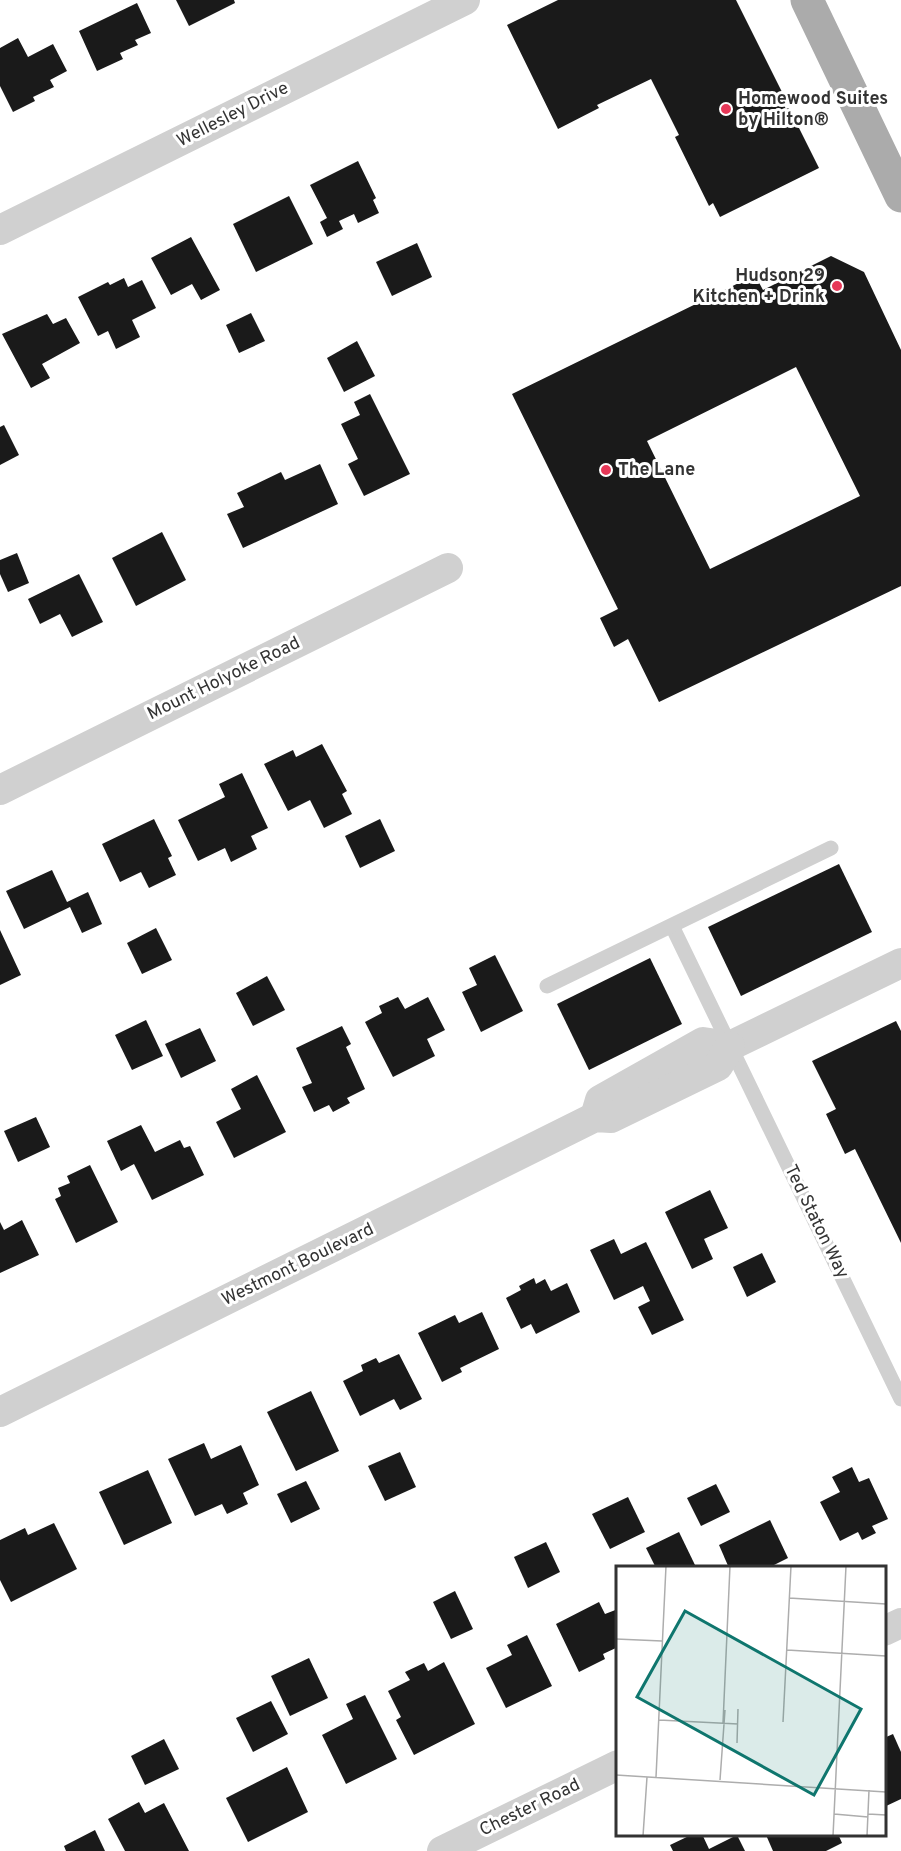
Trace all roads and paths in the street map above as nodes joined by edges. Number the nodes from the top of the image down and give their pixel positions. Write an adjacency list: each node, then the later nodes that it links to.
1 (465, 0): 4 (street, Wellesley Drive)
2 (807, 0): 3 (main road)
3 (901, 196)
4 (0, 231)
5 (448, 568): 6 (street, Mount Holyoke Road)
6 (0, 790)
7 (831, 848): 8 (lane)
8 (672, 926): 10 (lane); 11 (lane, Ted Staton Way)
9 (901, 963): 11 (street, Westmont Boulevard)
10 (547, 986)
11 (730, 1046): 12 (lane, Ted Staton Way); 13 (street, Westmont Boulevard)
12 (901, 1399)
13 (0, 1412)
14 (901, 1623): 15 (street)
15 (886, 1630)
16 (616, 1766): 17 (street, Chester Road)
17 (442, 1851)

